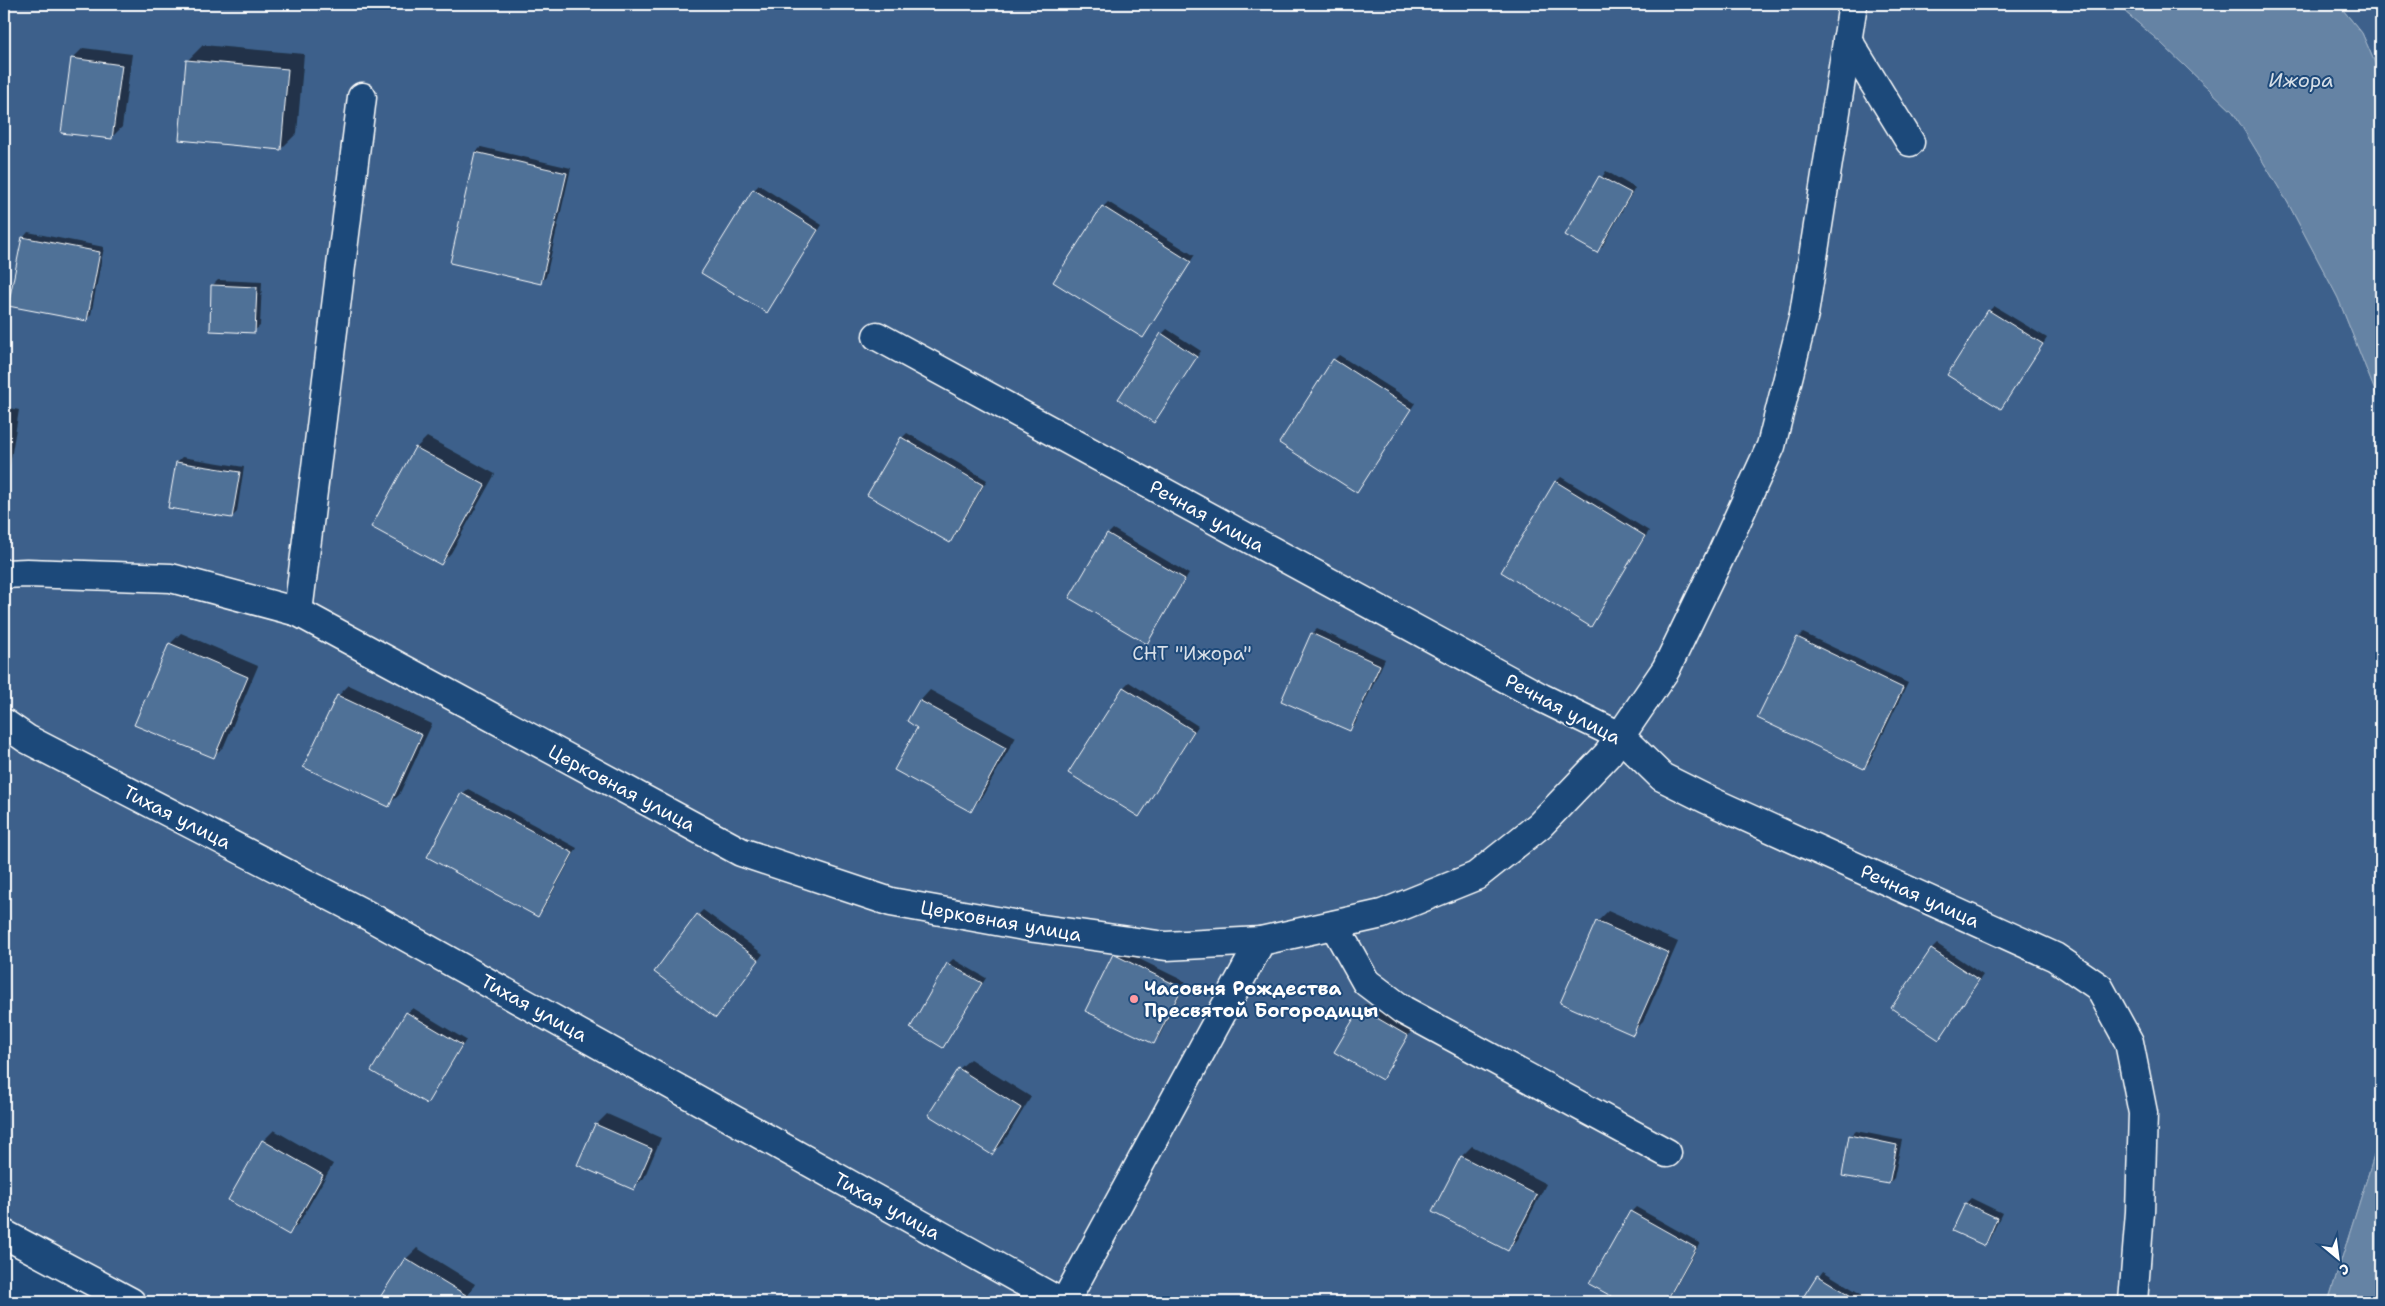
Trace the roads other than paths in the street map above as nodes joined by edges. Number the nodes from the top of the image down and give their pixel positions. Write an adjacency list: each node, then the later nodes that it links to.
1 (1853, 4): 2 (street, Церковная улица)
2 (1847, 40): 4 (street); 9 (street, Церковная улица)
3 (362, 97): 7 (street)
4 (1910, 142)
5 (877, 336): 9 (street, Речная улица)
6 (4, 574): 7 (street, Церковная улица)
7 (298, 612): 11 (street, Церковная улица)
8 (4, 722): 15 (street, Тихая улица)
9 (1620, 736): 10 (street, Церковная улица); 17 (street, Речная улица)
10 (1334, 925): 11 (street, Церковная улица); 12 (street)
11 (1260, 942): 16 (street)
12 (1667, 1153)
13 (4, 1234): 14 (street)
14 (131, 1302)
15 (1060, 1302)
16 (1065, 1302)
17 (2132, 1302)

